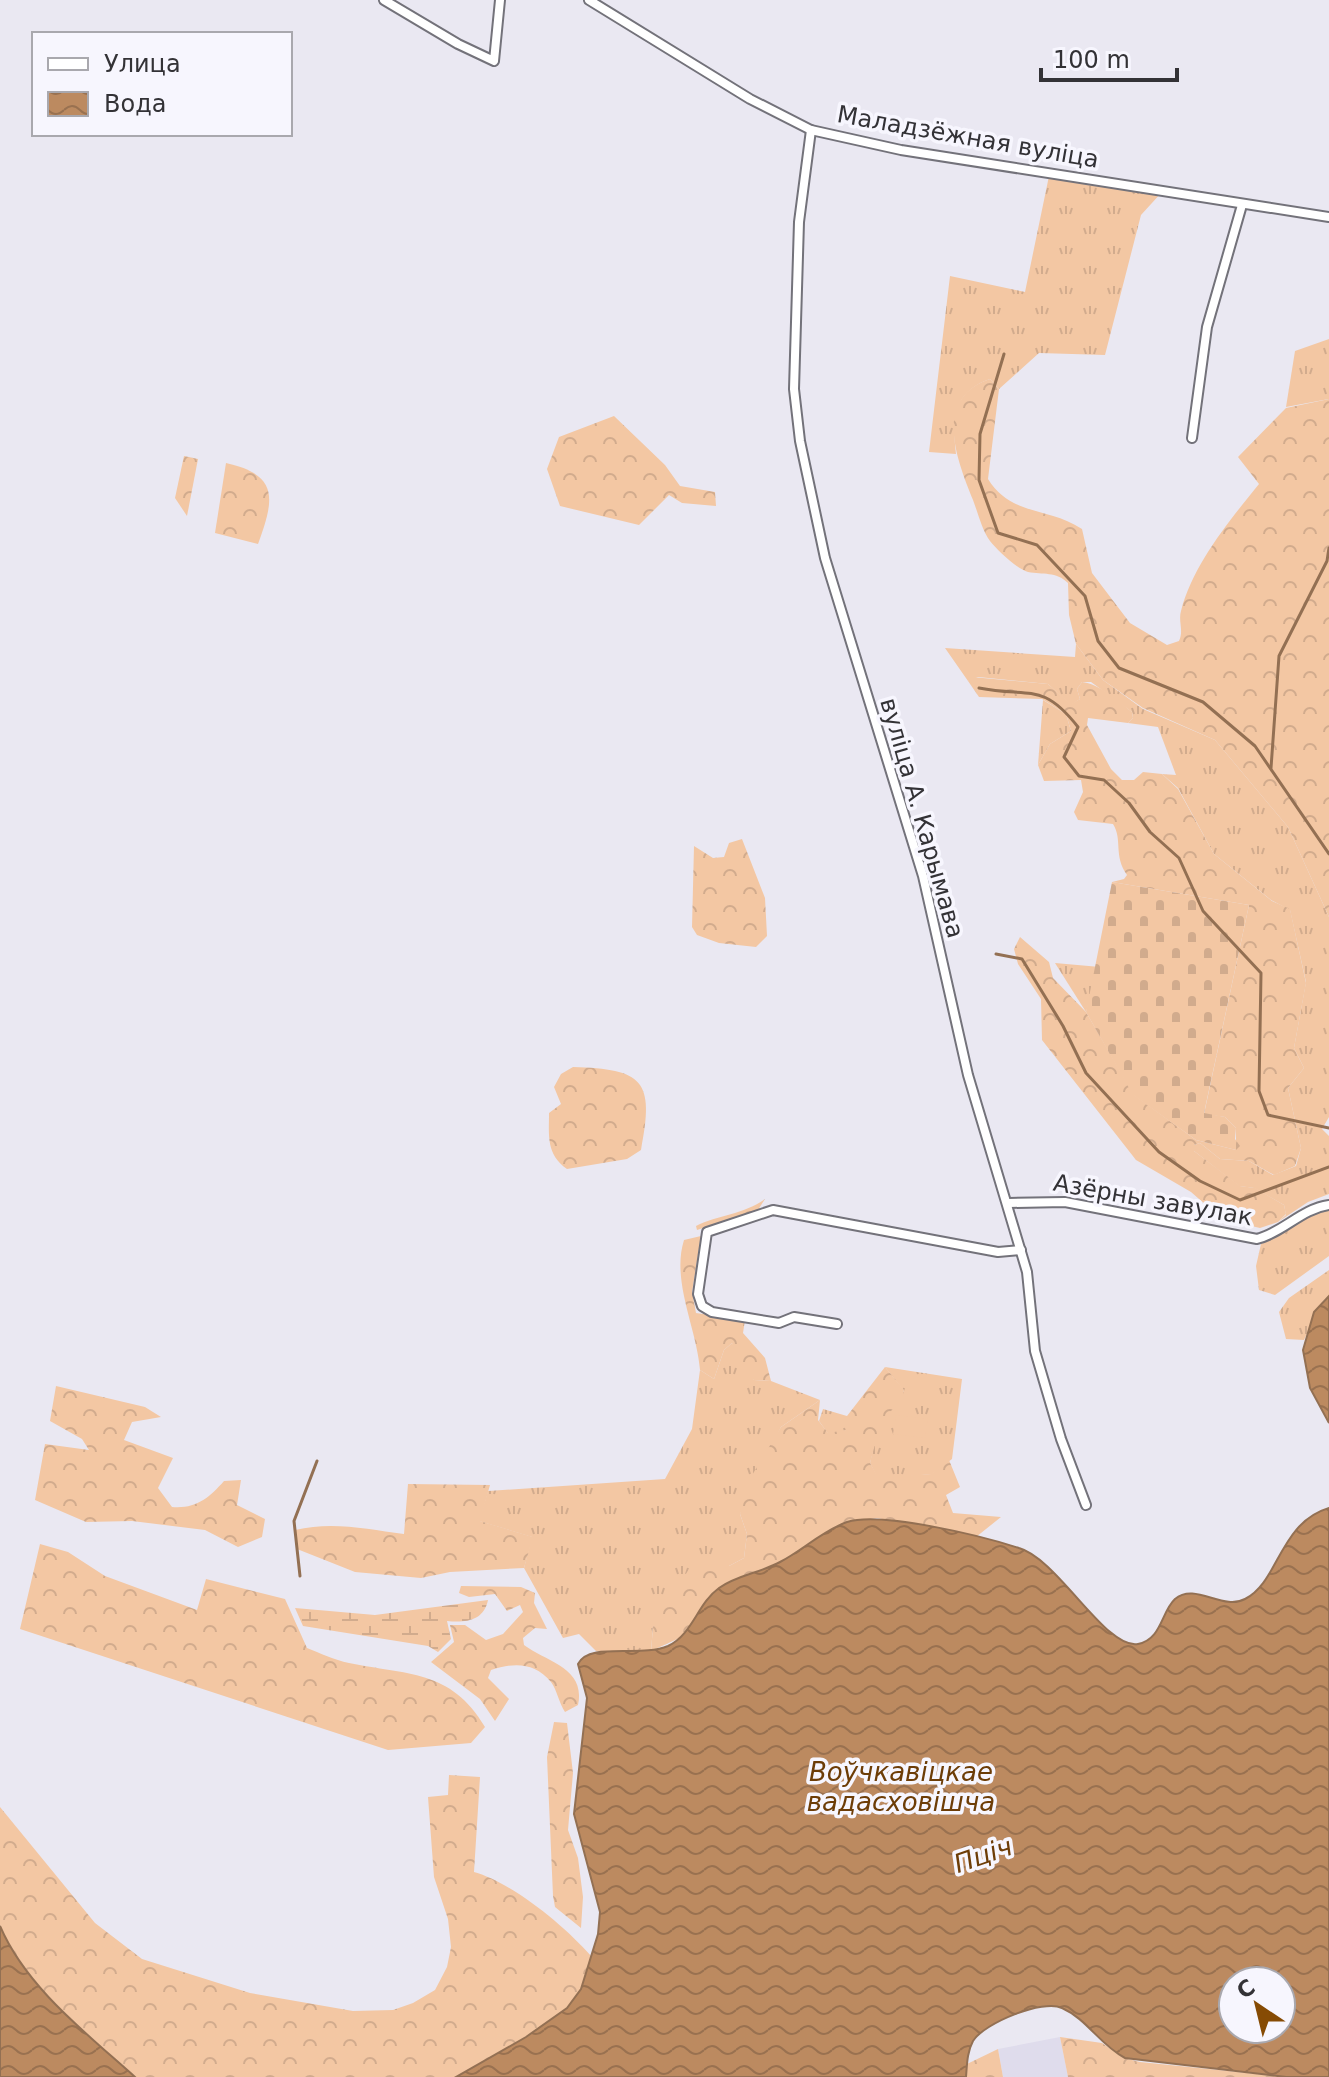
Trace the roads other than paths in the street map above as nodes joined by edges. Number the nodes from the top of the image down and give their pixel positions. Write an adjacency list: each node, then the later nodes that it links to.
1 (384, 0): 2 (street)
2 (500, 0)
3 (589, 0): 4 (street, Маладзёжная вуліца)
4 (811, 130): 5 (street, Маладзёжная вуліца); 8 (street, вуліца А. Карымава)
5 (1242, 205): 6 (street, Маладзёжная вуліца); 7 (street)
6 (1329, 217)
7 (1192, 438)
8 (1009, 1203): 9 (street, Азёрны завулак); 10 (street, вуліца А. Карымава)
9 (1329, 1205)
10 (1021, 1250): 11 (street); 12 (street, вуліца А. Карымава)
11 (837, 1324)
12 (1086, 1505)

